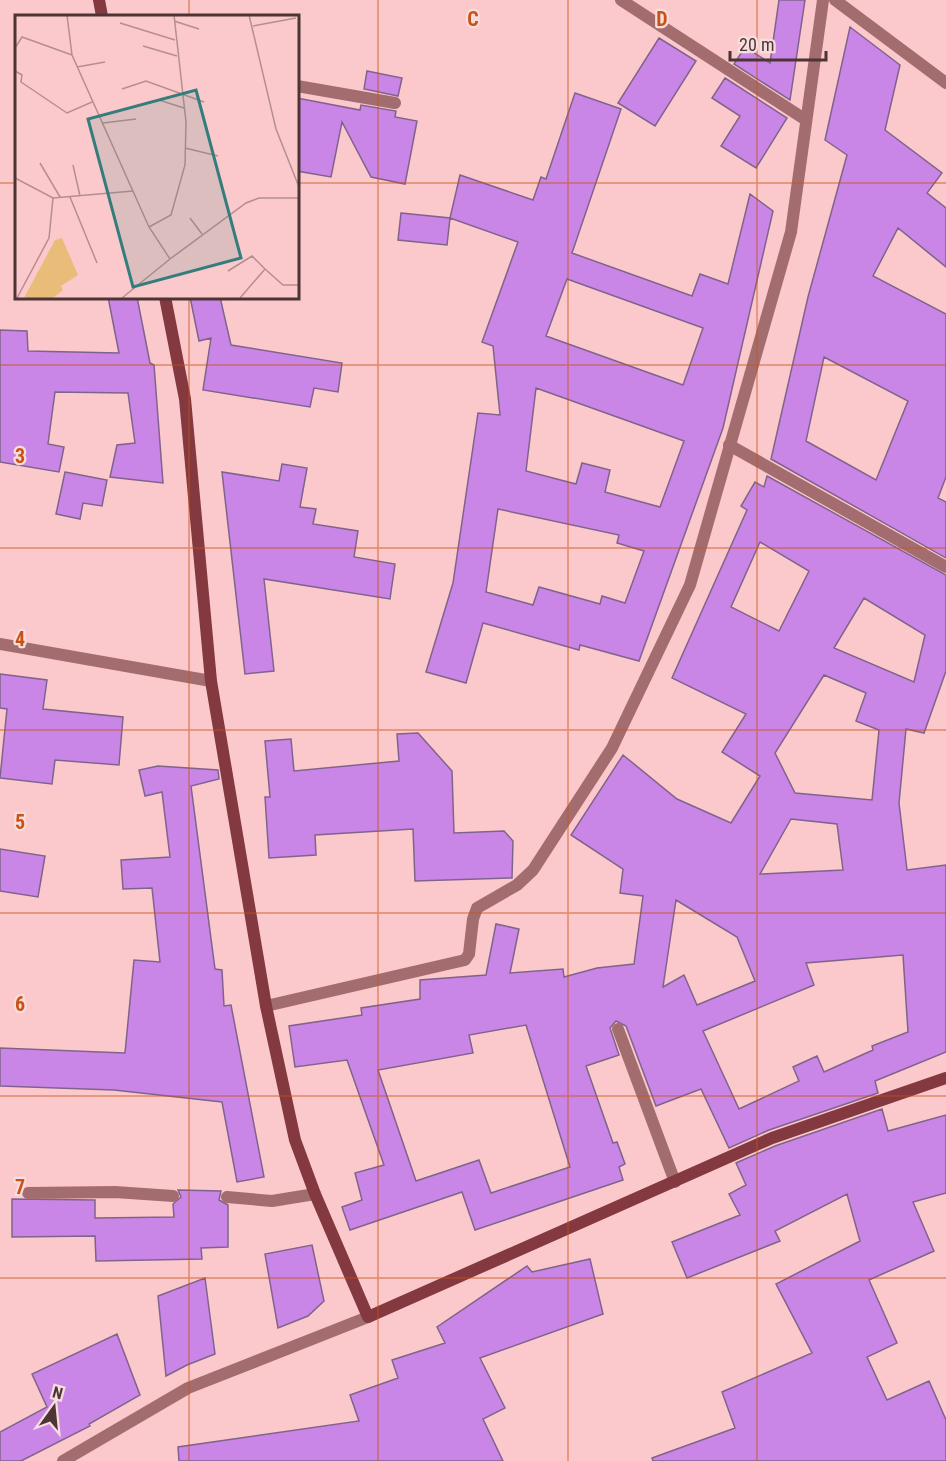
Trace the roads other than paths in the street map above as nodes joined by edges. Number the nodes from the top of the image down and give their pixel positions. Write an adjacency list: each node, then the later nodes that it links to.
1 (99, 0): 5 (street)
2 (621, 0): 9 (street)
3 (823, 0): 9 (street)
4 (836, 0): 6 (street)
5 (102, 15)
6 (946, 83)
7 (298, 86): 8 (street)
8 (395, 104)
9 (806, 120): 11 (street)
10 (165, 298): 14 (street)
11 (729, 446): 12 (street); 15 (street)
12 (946, 567)
13 (0, 644): 14 (street)
14 (210, 681): 15 (street)
15 (266, 1006): 20 (street)
16 (618, 1029): 18 (street)
17 (946, 1078): 18 (street)
18 (675, 1182): 23 (street)
19 (28, 1193): 21 (street)
20 (315, 1194): 22 (street); 23 (street)
21 (173, 1196)
22 (227, 1197)
23 (368, 1317): 24 (street)
24 (63, 1461)

